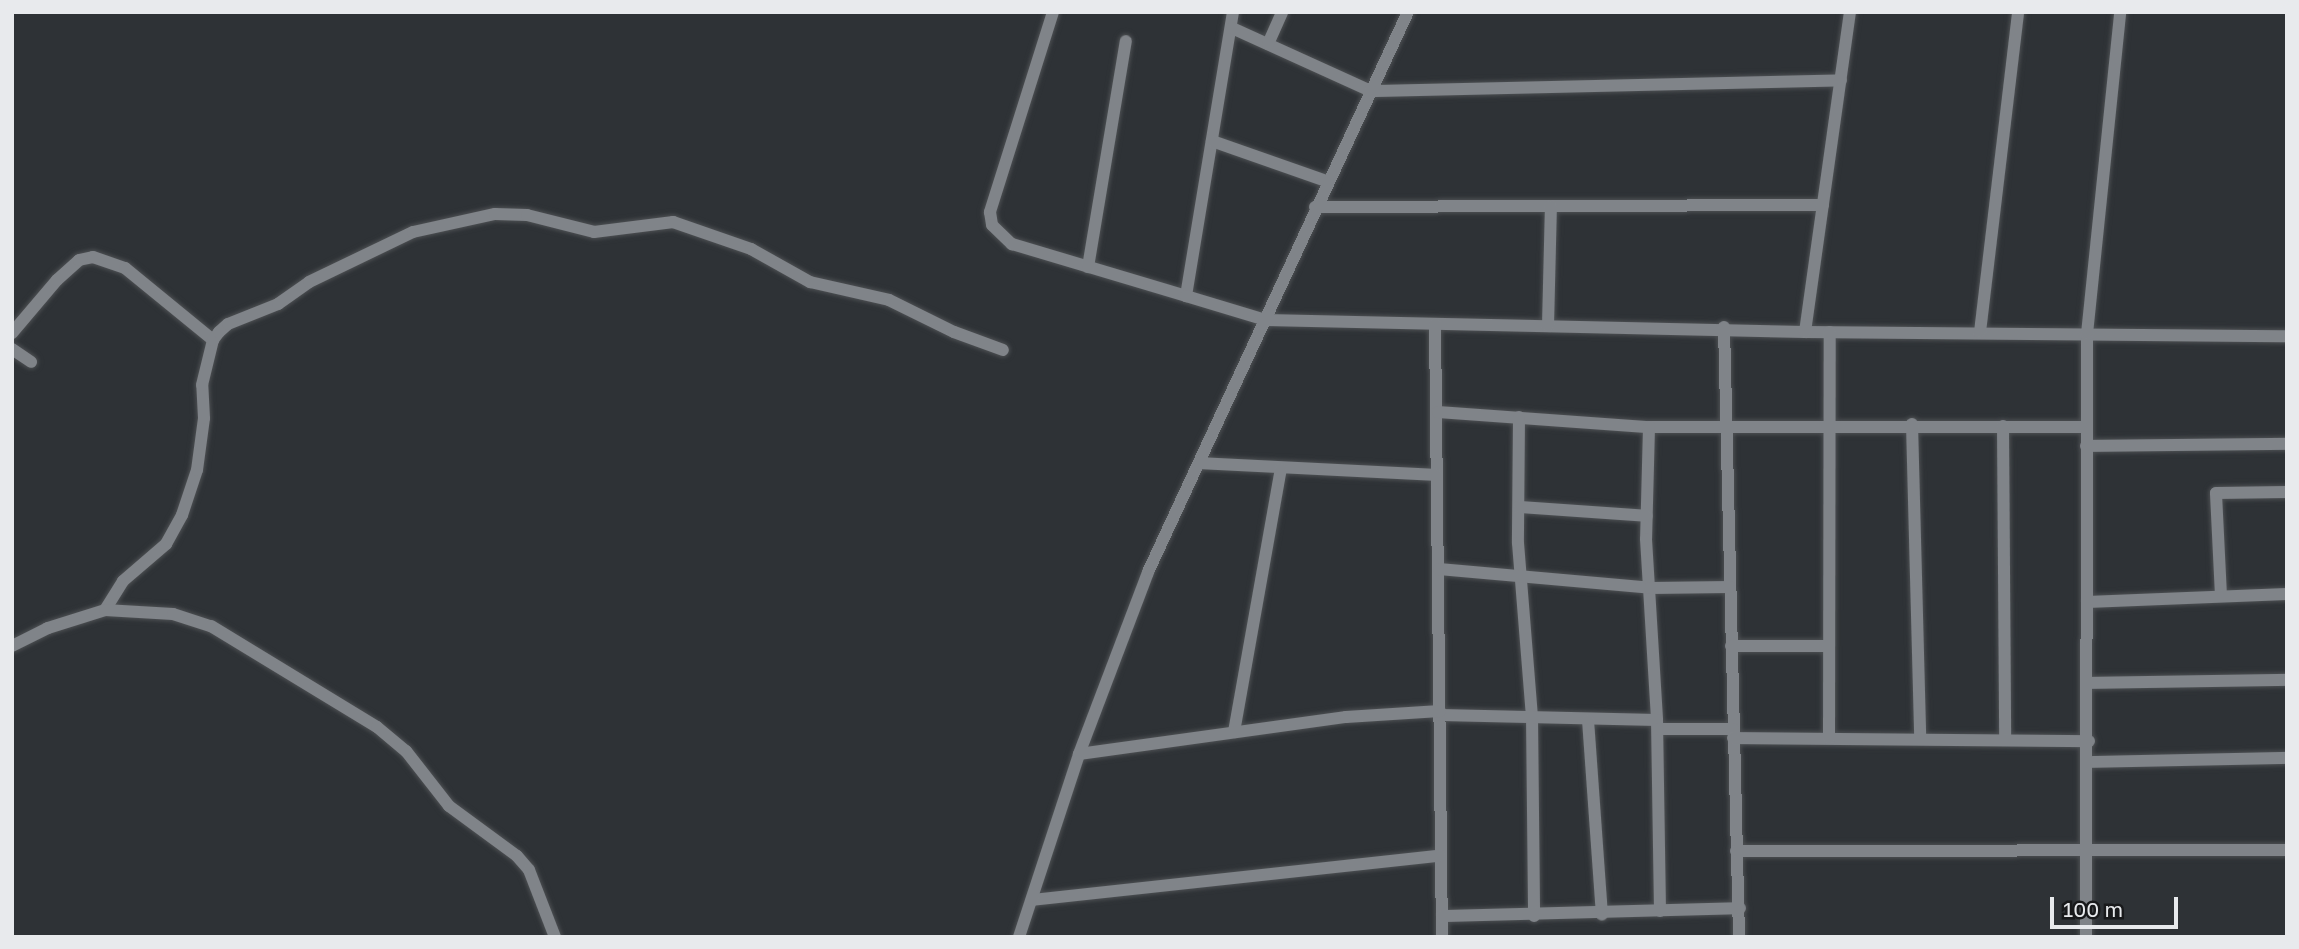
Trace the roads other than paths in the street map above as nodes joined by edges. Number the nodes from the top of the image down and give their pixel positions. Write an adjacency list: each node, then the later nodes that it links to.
1 (1053, 12): 18 (street)
2 (1233, 12): 8 (street)
3 (1282, 12): 10 (street)
4 (1408, 12): 12 (street)
5 (1850, 12): 11 (street)
6 (2018, 12): 26 (street)
7 (2120, 12): 28 (street)
8 (1232, 28): 10 (street); 13 (street)
9 (1126, 41): 18 (street)
10 (1268, 44): 12 (street)
11 (1841, 80): 12 (street); 15 (street)
12 (1371, 91): 14 (street)
13 (1212, 141): 14 (street); 19 (street)
14 (1326, 181): 17 (street)
15 (1823, 205): 16 (street); 24 (street)
16 (1550, 206): 17 (street); 22 (street)
17 (1315, 207): 20 (street)
18 (1088, 267): 19 (street)
19 (1186, 296): 20 (street)
20 (1266, 320): 21 (street); 44 (street)
21 (1435, 324): 22 (street); 34 (street)
22 (1548, 326): 23 (street)
23 (1724, 327): 24 (street); 41 (street)
24 (1805, 332): 25 (street)
25 (1830, 332): 26 (street); 37 (street)
26 (1980, 332): 28 (street)
27 (12, 333): 30 (street)
28 (2087, 334): 29 (street); 40 (street)
29 (2287, 336)
30 (212, 340): 32 (street); 57 (street)
31 (12, 349): 33 (street)
32 (1003, 350)
33 (31, 362)
34 (1438, 412): 35 (street); 46 (street)
35 (1519, 417): 39 (street); 48 (street)
36 (1912, 424): 37 (street); 38 (street); 70 (street)
37 (1828, 425): 41 (street); 60 (street)
38 (2003, 426): 40 (street); 71 (street)
39 (1649, 427): 41 (street); 49 (street)
40 (2086, 427): 43 (street)
41 (1726, 428): 52 (street)
42 (2287, 444): 43 (street)
43 (2086, 446): 56 (street)
44 (1199, 463): 45 (street); 73 (street)
45 (1281, 469): 46 (street); 67 (street)
46 (1437, 475): 50 (street)
47 (2287, 492): 55 (street)
48 (1519, 507): 49 (street); 51 (street)
49 (1647, 516): 53 (street)
50 (1439, 569): 51 (street); 63 (street)
51 (1522, 576): 53 (street); 64 (street)
52 (1730, 587): 53 (street); 59 (street)
53 (1650, 588): 66 (street)
54 (2287, 594): 55 (street)
55 (2221, 596): 56 (street)
56 (2087, 602): 62 (street)
57 (105, 610): 58 (street); 86 (street)
58 (12, 646)
59 (1731, 646): 60 (street); 68 (street)
60 (1829, 646): 69 (street)
61 (2287, 680): 62 (street)
62 (2089, 683): 72 (street)
63 (1440, 713): 64 (street); 67 (street); 79 (street)
64 (1532, 716): 65 (street); 85 (street)
65 (1588, 720): 66 (street); 83 (street)
66 (1658, 725): 68 (street); 82 (street)
67 (1234, 732): 73 (street)
68 (1733, 733): 69 (street); 77 (street)
69 (1829, 738): 70 (street)
70 (1920, 738): 71 (street)
71 (2005, 738): 72 (street)
72 (2089, 741): 75 (street)
73 (1079, 754): 80 (street)
74 (2287, 758): 75 (street)
75 (2089, 761): 78 (street)
76 (2287, 849): 78 (street)
77 (1736, 851): 78 (street); 81 (street)
78 (2087, 852): 90 (street)
79 (1440, 856): 80 (street); 84 (street)
80 (1032, 900): 87 (street)
81 (1740, 908): 82 (street); 89 (street)
82 (1660, 911): 83 (street)
83 (1602, 914): 85 (street)
84 (1442, 916): 85 (street); 88 (street)
85 (1534, 916)
86 (555, 937)
87 (1019, 937)
88 (1443, 937)
89 (1740, 937)
90 (2086, 937)

